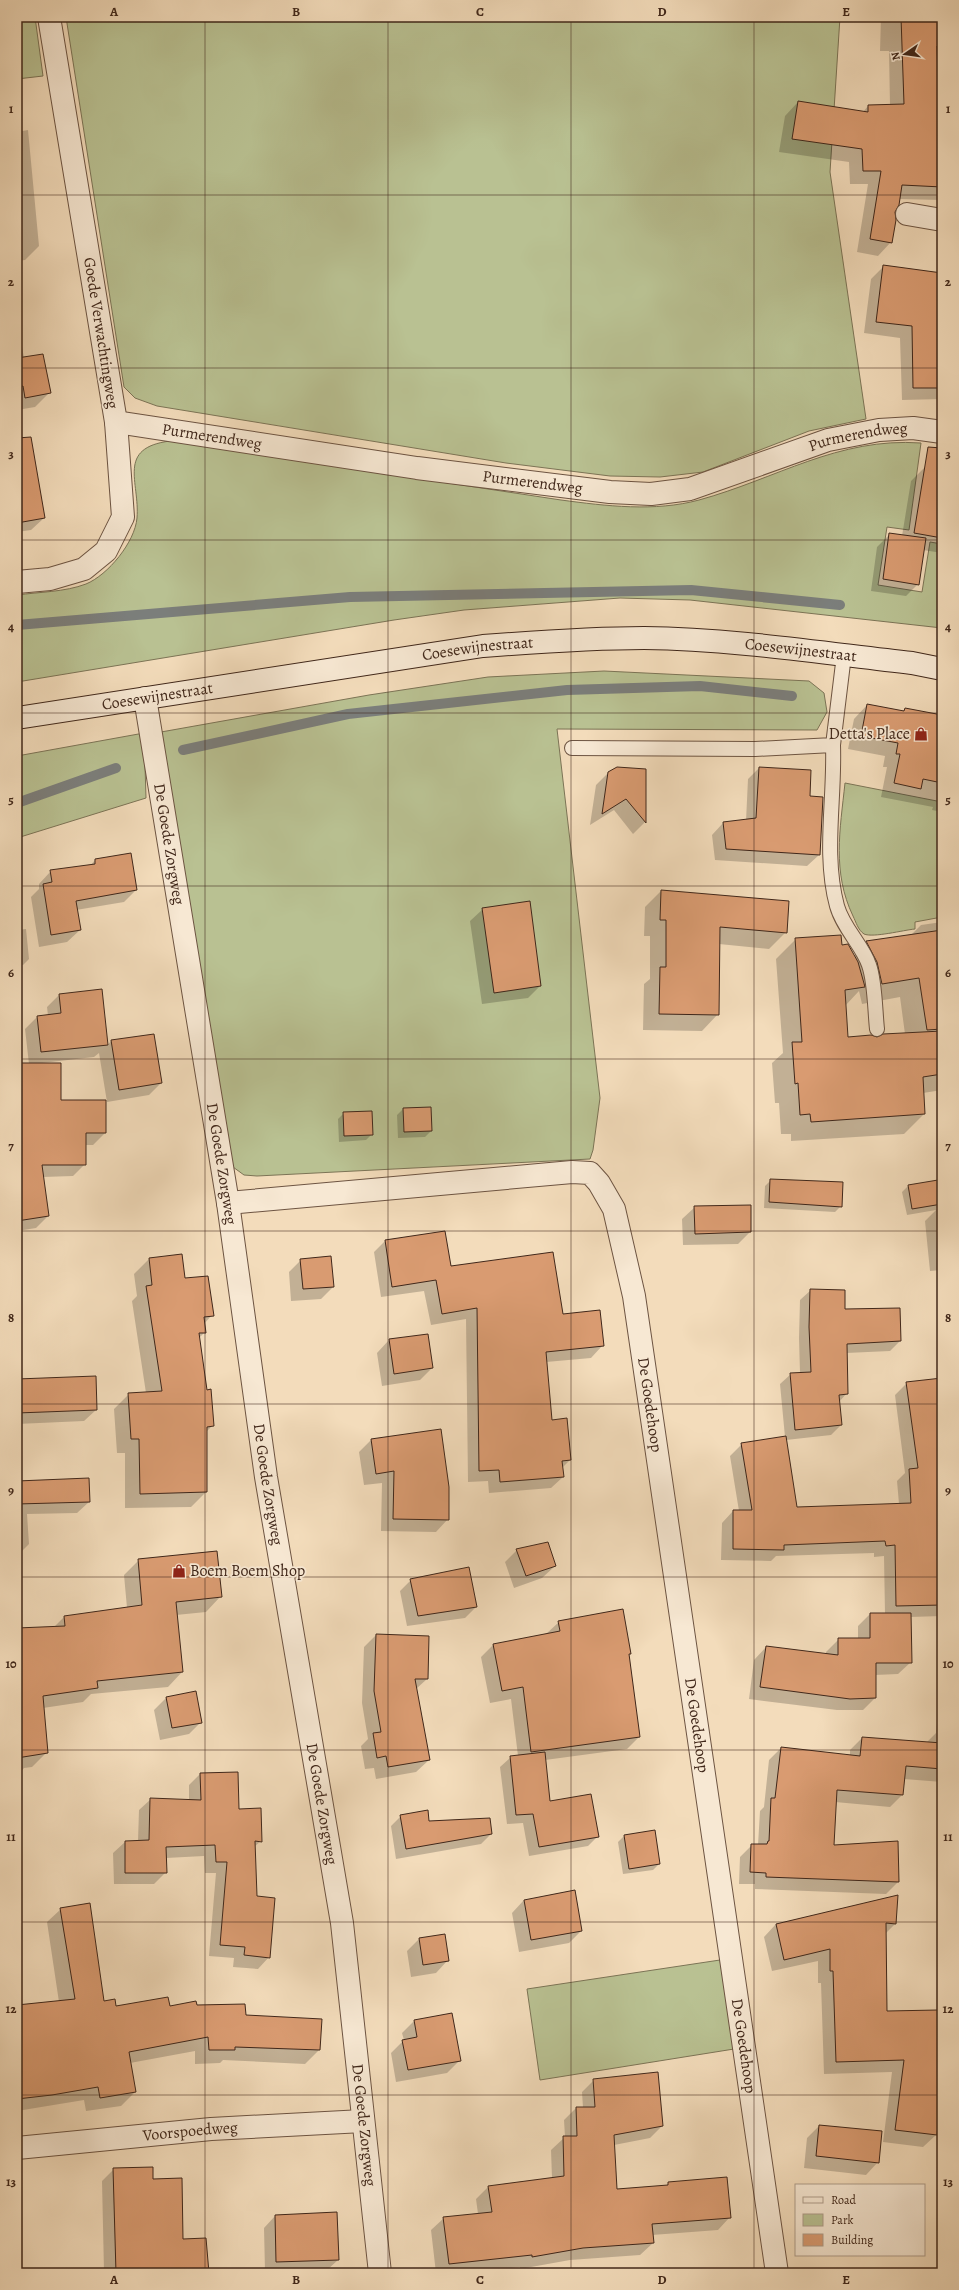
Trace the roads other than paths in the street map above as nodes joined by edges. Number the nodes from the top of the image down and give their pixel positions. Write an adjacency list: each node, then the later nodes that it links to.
1 (49, 17): 4 (street, Goede Verwachtingweg)
2 (907, 214): 3 (street)
3 (942, 220)
4 (116, 422): 5 (street, Purmerendweg); 6 (street, Goede Verwachtingweg)
5 (942, 432)
6 (17, 582)
7 (844, 655): 8 (street, Coesewijnestraat); 9 (street, Coesewijnestraat); 11 (lane)
8 (942, 669)
9 (145, 698): 10 (street, Coesewijnestraat); 14 (street, De Goede Zorgweg)
10 (17, 718)
11 (833, 745): 12 (lane); 13 (lane)
12 (572, 748)
13 (877, 1029)
14 (228, 1203): 15 (street, De Goede Zorgweg); 18 (street, De Goedehoop)
15 (363, 2120): 16 (street, Voorspoedweg); 17 (street, De Goede Zorgweg)
16 (17, 2148)
17 (380, 2273)
18 (777, 2273)

